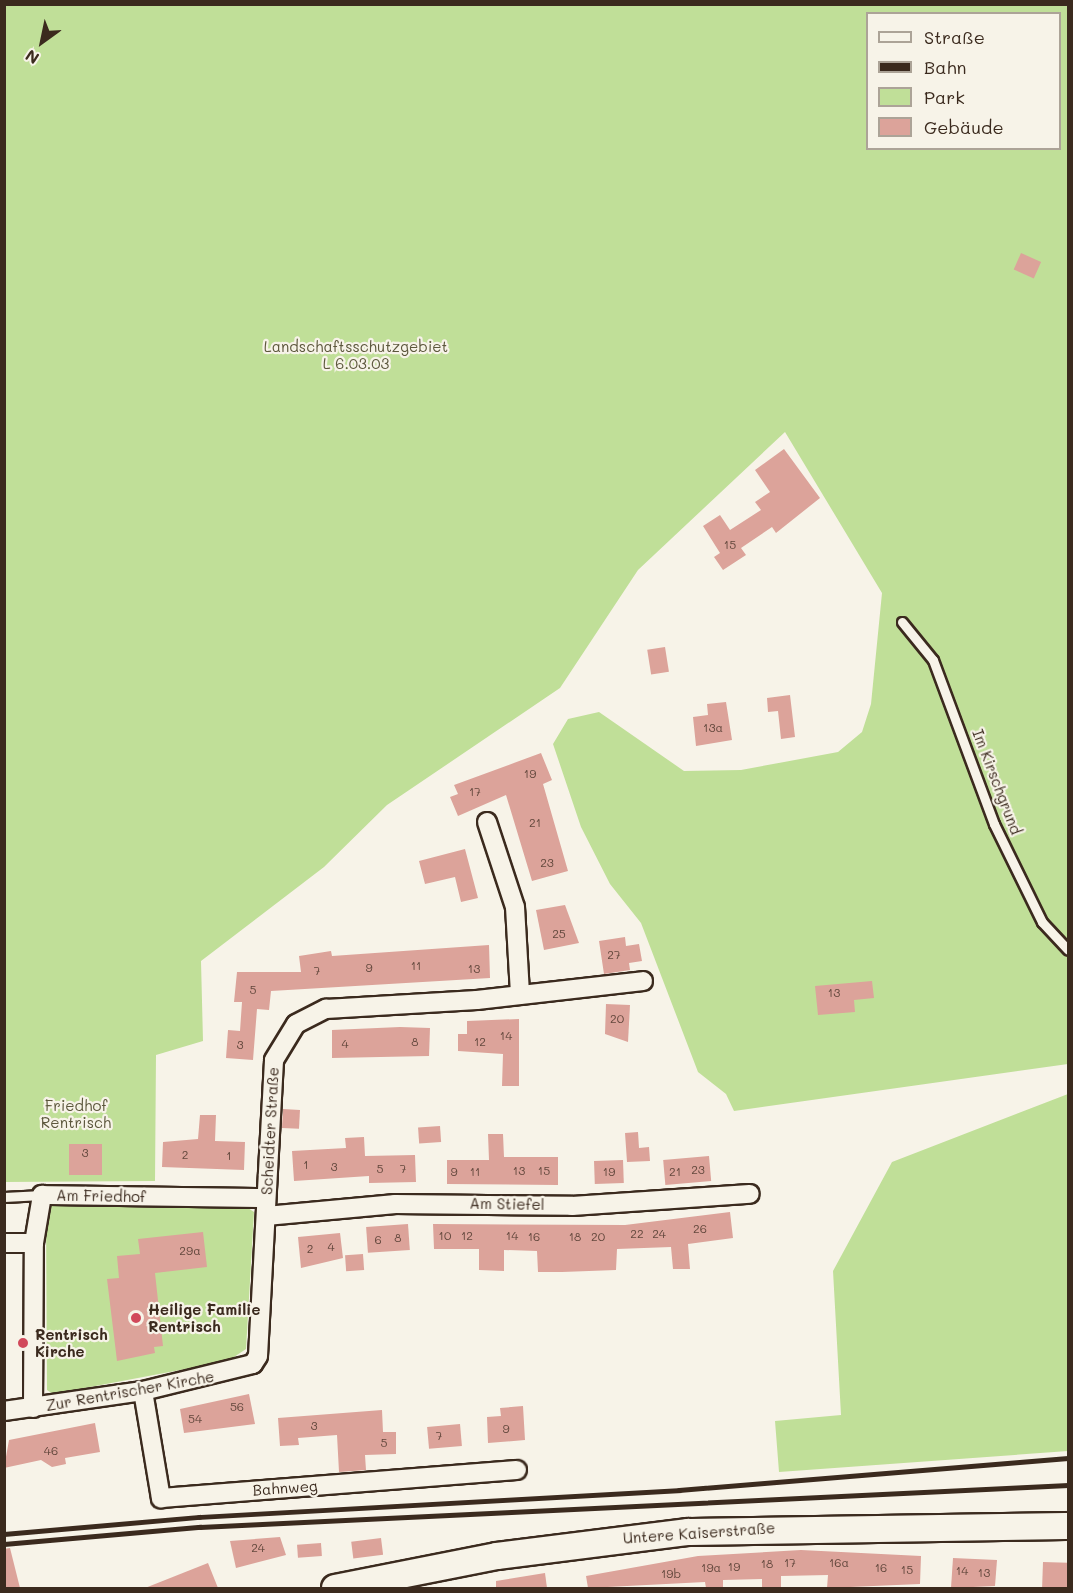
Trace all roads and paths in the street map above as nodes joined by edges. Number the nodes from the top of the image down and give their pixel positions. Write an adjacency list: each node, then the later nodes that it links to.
1 (902, 622): 3 (lane, Im Kirschgrund)
2 (487, 822): 5 (street)
3 (1068, 950)
4 (643, 981): 5 (street, Scheidter Straße)
5 (520, 995): 9 (street, Scheidter Straße)
6 (750, 1194): 10 (street, Am Stiefel)
7 (42, 1195): 8 (lane); 9 (street, Am Friedhof); 12 (street, Am Friedhof)
8 (4, 1197)
9 (266, 1198): 10 (street, Scheidter Straße)
10 (266, 1216): 13 (street, Scheidter Straße)
11 (4, 1243): 12 (street)
12 (34, 1243): 15 (street, Am Friedhof)
13 (253, 1364): 14 (street, Zur Rentrischer Kirche)
14 (143, 1391): 15 (street, Zur Rentrischer Kirche); 17 (street, Bahnweg)
15 (33, 1408): 16 (street, Zur Rentrischer Kirche)
16 (4, 1411)
17 (517, 1470)
18 (1068, 1526): 19 (main road, Untere Kaiserstraße)
19 (335, 1588)

